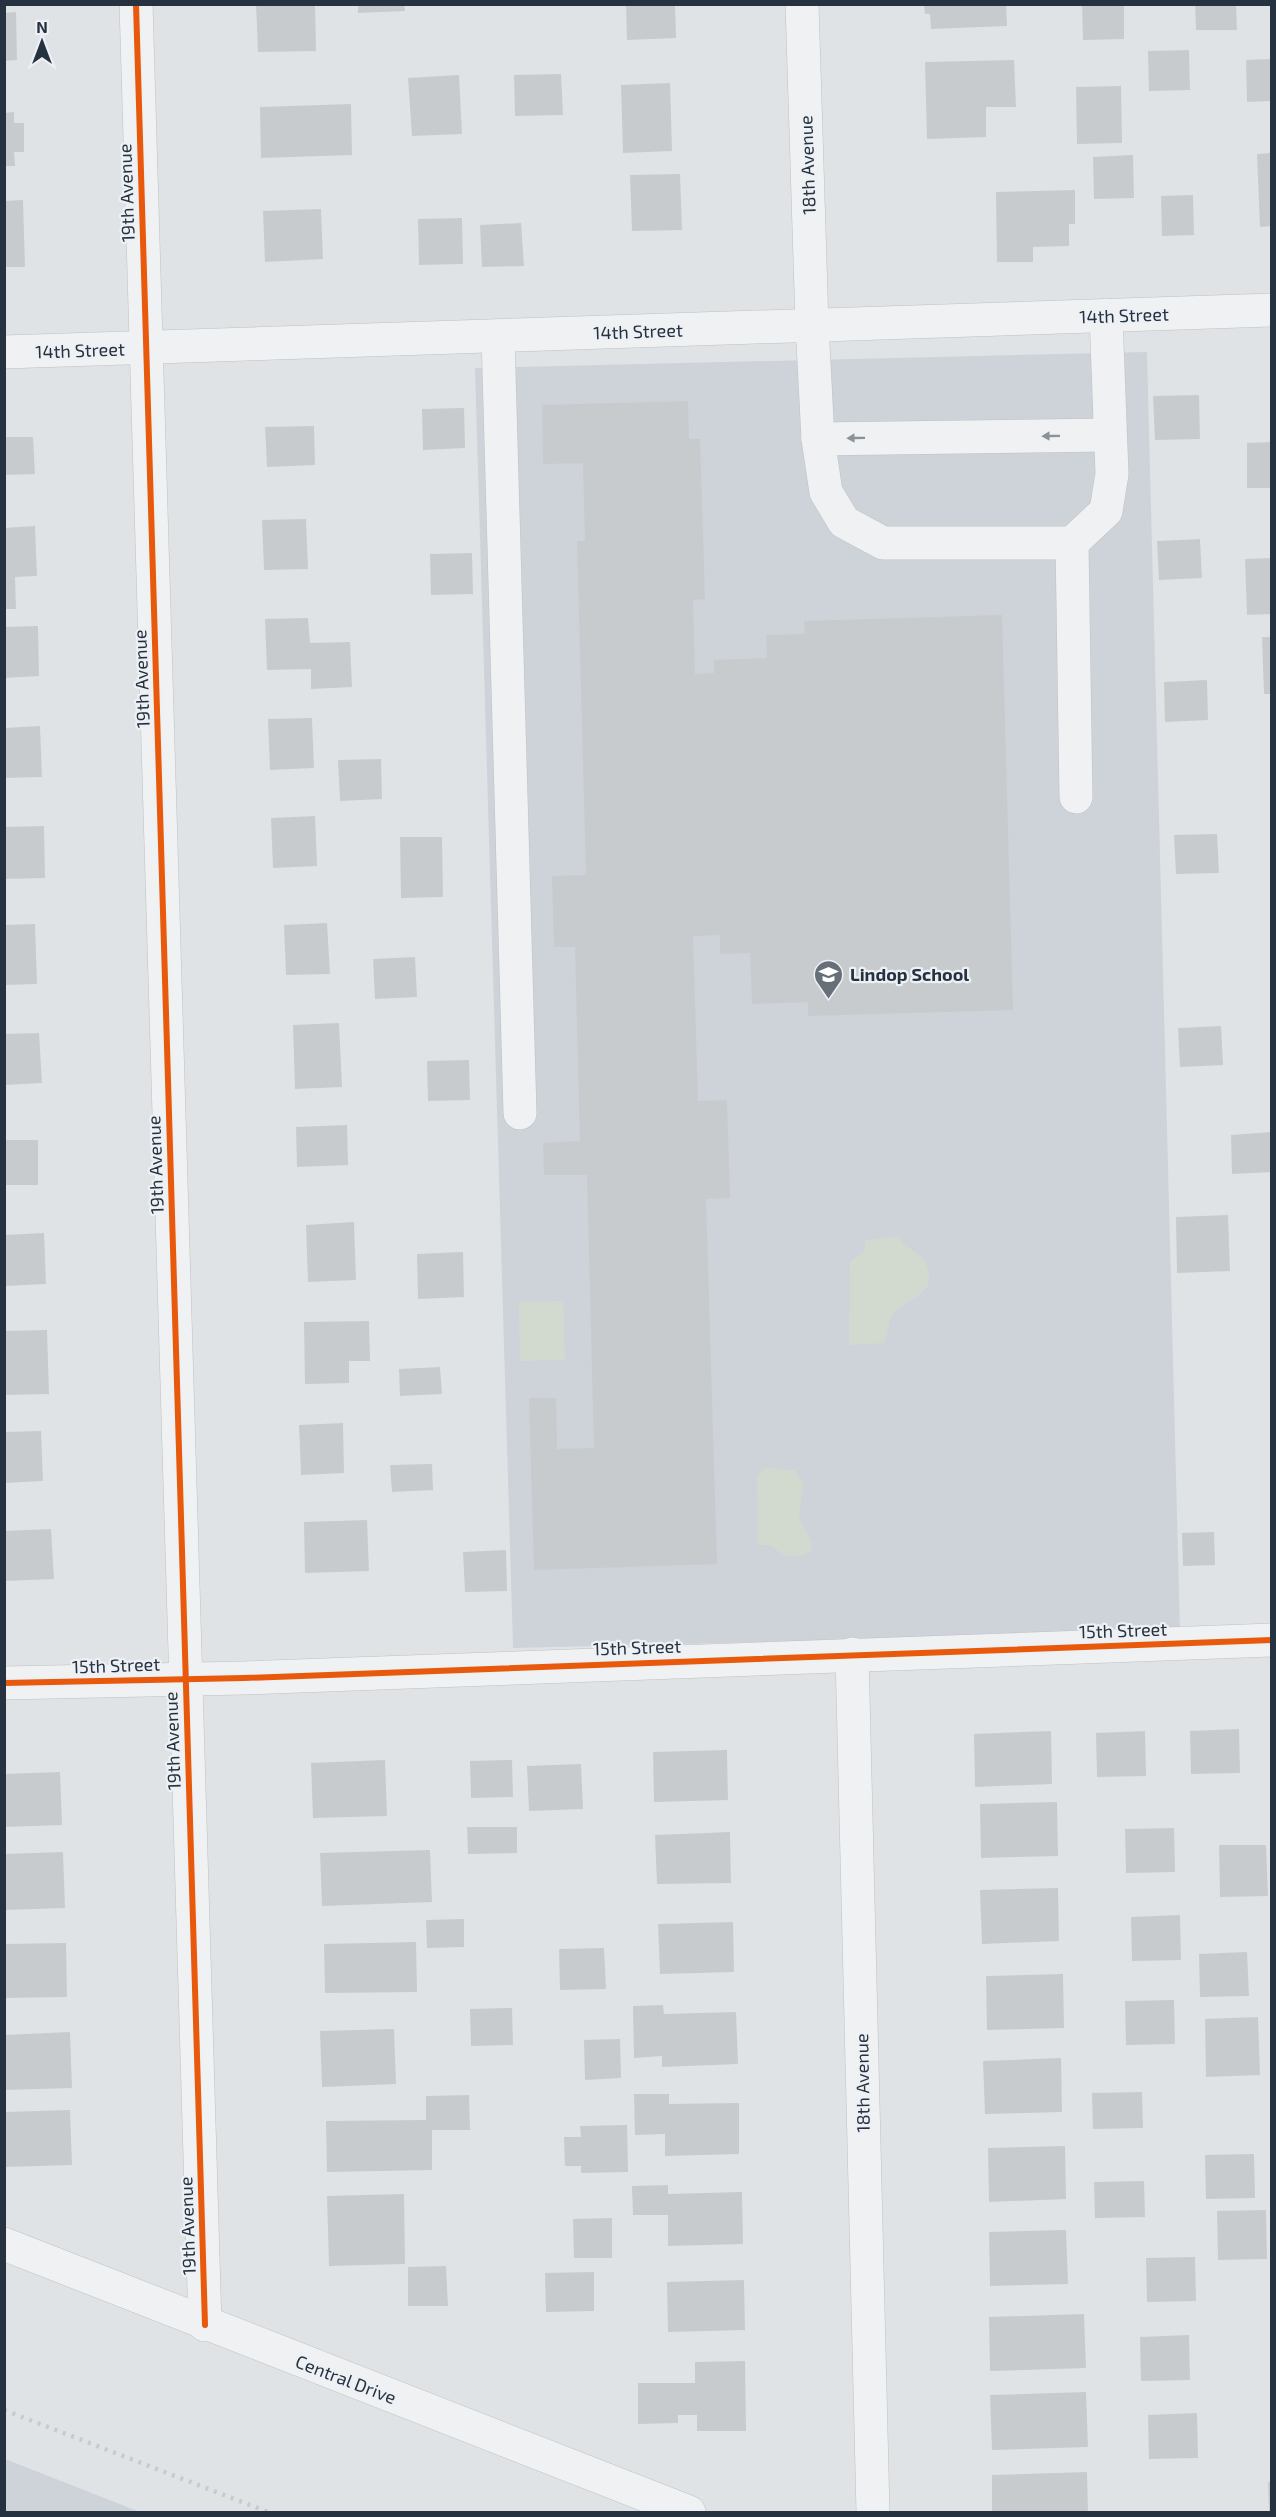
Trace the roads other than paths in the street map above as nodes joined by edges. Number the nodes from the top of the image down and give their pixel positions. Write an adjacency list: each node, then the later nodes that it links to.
1 (136, 4): 7 (street, 19th Avenue)
2 (802, 4): 5 (street, 18th Avenue)
3 (1272, 310): 4 (street, 14th Street)
4 (1106, 315): 5 (street, 14th Street); 9 (street)
5 (812, 326): 6 (street, 14th Street); 10 (street, 18th Avenue)
6 (498, 336): 7 (street, 14th Street); 13 (street)
7 (146, 347): 8 (street, 14th Street); 16 (street, 19th Avenue)
8 (4, 352)
9 (1109, 435): 10 (street, one-way to 10); 11 (street)
10 (818, 439): 11 (street, 18th Avenue)
11 (1072, 543): 12 (street)
12 (1076, 797)
13 (520, 1113)
14 (1272, 1640): 15 (street, 15th Street)
15 (852, 1654): 16 (street, 15th Street); 21 (street, 18th Avenue)
16 (186, 1678): 17 (street, 15th Street); 19 (street, 19th Avenue)
17 (4, 1683)
18 (4, 2244): 19 (street, Central Drive)
19 (205, 2325): 20 (street, Central Drive)
20 (689, 2512)
21 (873, 2512)

